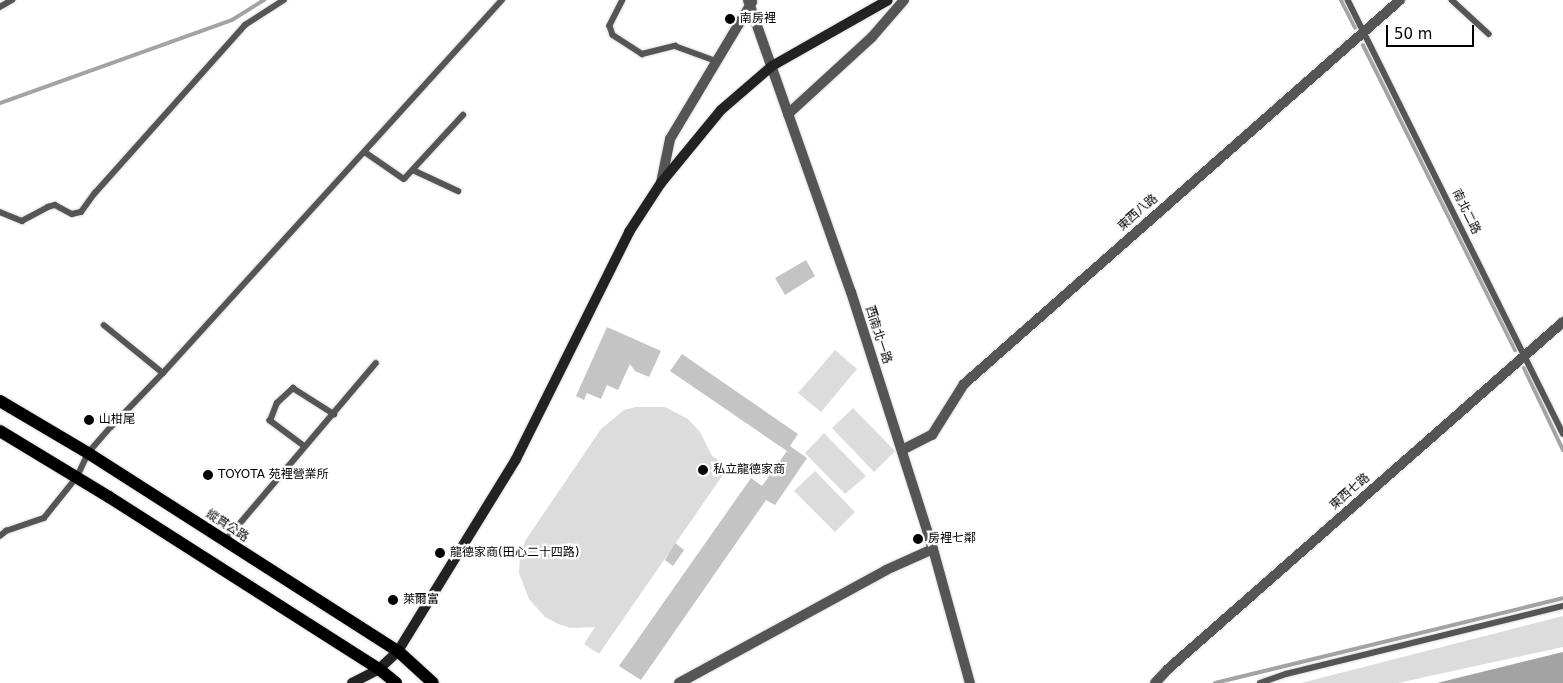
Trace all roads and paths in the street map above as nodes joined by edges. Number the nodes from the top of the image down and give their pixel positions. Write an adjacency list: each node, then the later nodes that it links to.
1 (12, 0): 11 (lane)
2 (284, 0): 22 (lane)
3 (502, 0): 18 (lane)
4 (623, 0): 14 (lane)
5 (888, 0): 15 (main road)
6 (904, 0): 16 (street)
7 (1348, 0): 12 (lane, 南北二路)
8 (1400, 0): 12 (street, 東西八路)
9 (1452, 0): 13 (lane)
10 (750, 2): 14 (street); 15 (street, 西南北一路)
11 (0, 7)
12 (1365, 32): 25 (lane, 南北二路); 33 (street, 東西八路)
13 (1489, 34)
14 (716, 61): 20 (street)
15 (772, 66): 16 (street, 西南北一路); 20 (main road)
16 (788, 114): 33 (street, 西南北一路)
17 (464, 115): 19 (lane)
18 (364, 152): 19 (lane); 27 (lane)
19 (413, 170): 21 (lane)
20 (661, 182): 40 (main road)
21 (458, 191)
22 (0, 212)
23 (1563, 322): 25 (street, 東西七路)
24 (104, 325): 27 (lane)
25 (1525, 354): 31 (lane, 南北二路); 47 (street, 東西七路)
26 (376, 363): 29 (lane)
27 (163, 373): 34 (lane)
28 (0, 401): 34 (main road, 縱貫公路)
29 (334, 414): 32 (lane); 32 (lane)
30 (0, 431): 35 (main road)
31 (1563, 434)
32 (305, 447): 37 (lane)
33 (902, 450): 38 (street, 西南北一路)
34 (88, 453): 35 (lane); 37 (main road, 縱貫公路)
35 (77, 477): 36 (lane); 41 (main road)
36 (0, 536)
37 (225, 541): 40 (main road, 縱貫公路)
38 (933, 549): 45 (street); 46 (street, 西南北一路)
39 (1563, 606): 48 (lane)
40 (398, 651): 41 (main road); 44 (main road, 縱貫公路)
41 (379, 669): 42 (main road); 43 (main road)
42 (352, 683)
43 (396, 683)
44 (433, 683)
45 (679, 683)
46 (970, 683)
47 (1155, 683)
48 (1260, 683)

